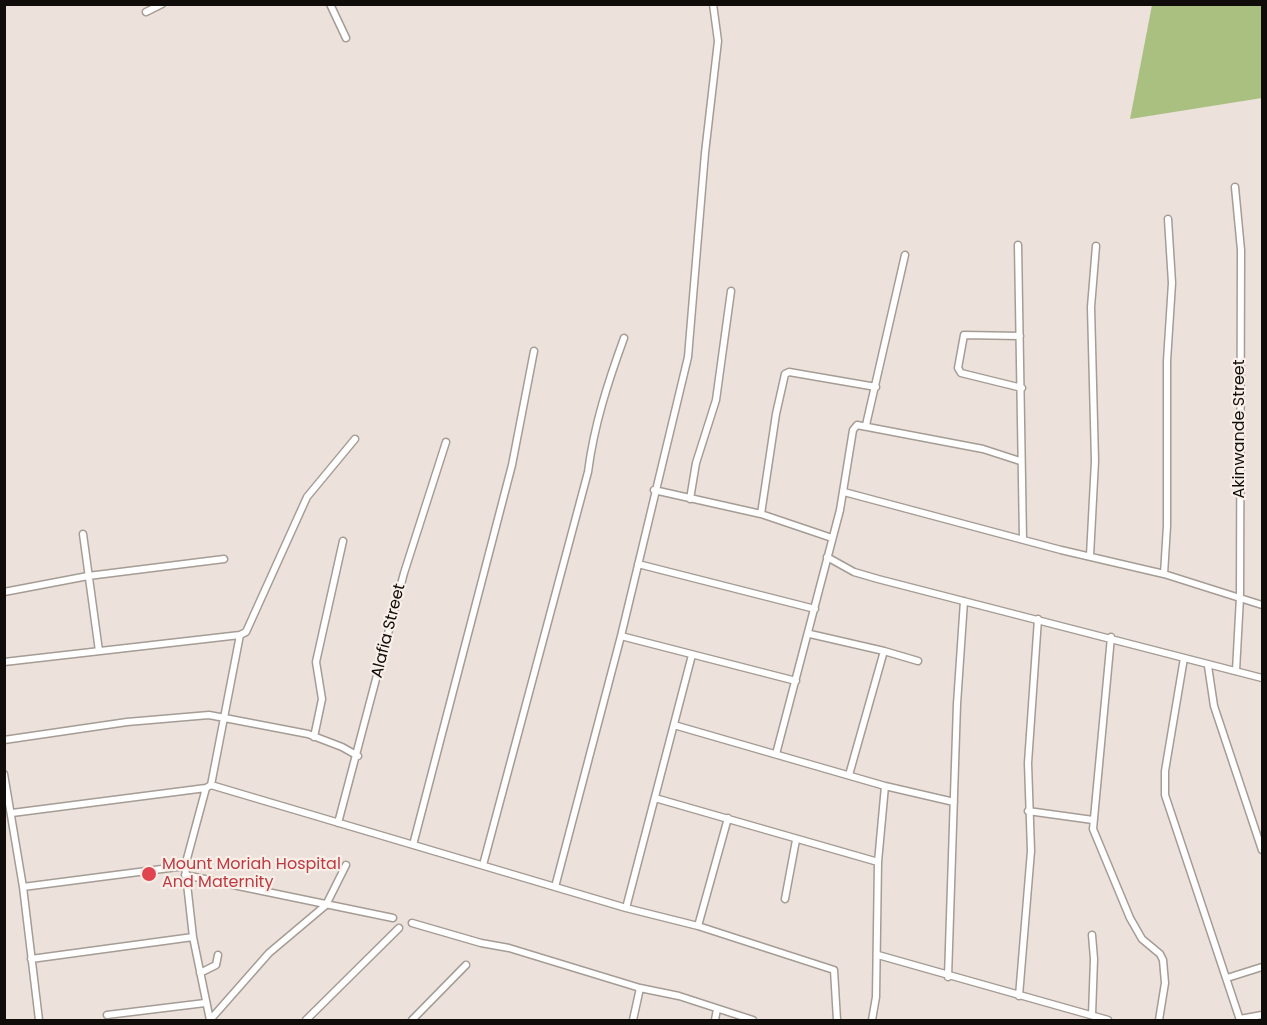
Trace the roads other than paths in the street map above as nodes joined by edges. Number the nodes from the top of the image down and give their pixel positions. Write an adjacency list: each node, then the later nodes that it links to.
1 (162, 4): 4 (street)
2 (330, 4): 5 (street)
3 (713, 4): 21 (street)
4 (146, 12)
5 (346, 38)
6 (1235, 187): 36 (street, Akinwande Street)
7 (1168, 219): 33 (street)
8 (1018, 245): 12 (street)
9 (1096, 246): 29 (street)
10 (906, 255): 15 (street)
11 (730, 291): 23 (street)
12 (1020, 336): 16 (street); 16 (street)
13 (624, 338): 76 (street)
14 (534, 351): 73 (street)
15 (876, 387): 17 (street); 24 (street)
16 (1022, 388): 20 (street)
17 (866, 425): 20 (street); 22 (street)
18 (355, 439): 42 (street)
19 (446, 442): 60 (street, Alafia Street)
20 (1020, 461): 27 (street)
21 (654, 490): 23 (street); 32 (street)
22 (844, 492): 26 (street); 27 (street)
23 (690, 499): 24 (street)
24 (761, 514): 26 (street)
25 (83, 534): 34 (street)
26 (832, 537): 30 (street)
27 (1023, 539): 29 (street)
28 (343, 541): 57 (street)
29 (1090, 556): 33 (street)
30 (826, 557): 37 (street); 39 (street)
31 (224, 558): 34 (street)
32 (638, 564): 39 (street); 43 (street)
33 (1164, 574): 36 (street)
34 (88, 576): 35 (street); 45 (street)
35 (4, 592)
36 (1240, 597): 38 (street); 52 (street, Akinwande Street)
37 (964, 601): 40 (street); 66 (street)
38 (1263, 605)
39 (815, 609): 41 (street)
40 (1038, 619): 44 (street); 67 (street)
41 (810, 634): 46 (street); 54 (street)
42 (240, 636): 45 (street); 55 (street)
43 (621, 636): 47 (street); 81 (street)
44 (1111, 637): 48 (street); 70 (street)
45 (99, 651): 50 (street)
46 (884, 651): 49 (street); 61 (street)
47 (692, 656): 54 (street); 56 (street)
48 (1184, 658): 51 (street); 98 (street)
49 (918, 661)
50 (4, 662)
51 (1208, 666): 52 (street); 74 (street)
52 (1236, 671): 53 (street)
53 (1263, 678)
54 (796, 681): 59 (street)
55 (222, 718): 57 (street); 58 (street); 63 (street)
56 (674, 724): 59 (street); 65 (street)
57 (314, 737): 60 (street)
58 (4, 740)
59 (776, 754): 61 (street)
60 (358, 756): 71 (street, Alafia Street)
61 (849, 775): 64 (street)
62 (5, 776): 68 (street)
63 (208, 786): 68 (street); 71 (street); 78 (street)
64 (885, 786): 66 (street); 75 (street)
65 (656, 798): 69 (street); 84 (street)
66 (954, 802): 97 (street)
67 (1028, 811): 70 (street); 100 (street)
68 (12, 813): 80 (street)
69 (728, 818): 72 (street); 87 (street)
70 (1093, 820): 116 (street)
71 (338, 823): 73 (street)
72 (796, 840): 75 (street); 82 (street)
73 (413, 845): 76 (street)
74 (1263, 850)
75 (878, 862): 92 (street)
76 (483, 865): 81 (street)
77 (346, 866): 83 (street)
78 (185, 867): 79 (street); 80 (street)
79 (185, 875): 83 (street); 90 (street)
80 (23, 887): 93 (street)
81 (555, 887): 84 (street)
82 (784, 899)
83 (326, 905): 85 (street); 107 (street)
84 (626, 908): 87 (street)
85 (393, 918)
86 (412, 923): 99 (street)
87 (698, 926): 113 (street)
88 (399, 928): 108 (street)
89 (1092, 935): 104 (street)
90 (193, 937): 93 (street); 96 (street)
91 (218, 955): 96 (street)
92 (878, 955): 97 (street); 114 (street)
93 (31, 959): 106 (street)
94 (466, 965): 109 (street)
95 (1263, 967): 98 (street)
96 (200, 973): 101 (street)
97 (948, 977): 100 (street)
98 (1227, 978): 117 (street)
99 (640, 988): 102 (street); 110 (street)
100 (1019, 996): 104 (street)
101 (205, 1003): 103 (street); 107 (street)
102 (717, 1009): 111 (street); 112 (street)
103 (107, 1015)
104 (1092, 1015): 115 (street)
105 (1263, 1015): 117 (street)
106 (39, 1020)
107 (210, 1020)
108 (306, 1020)
109 (412, 1020)
110 (633, 1020)
111 (715, 1020)
112 (753, 1020)
113 (837, 1020)
114 (872, 1020)
115 (1108, 1020)
116 (1159, 1020)
117 (1240, 1020)

